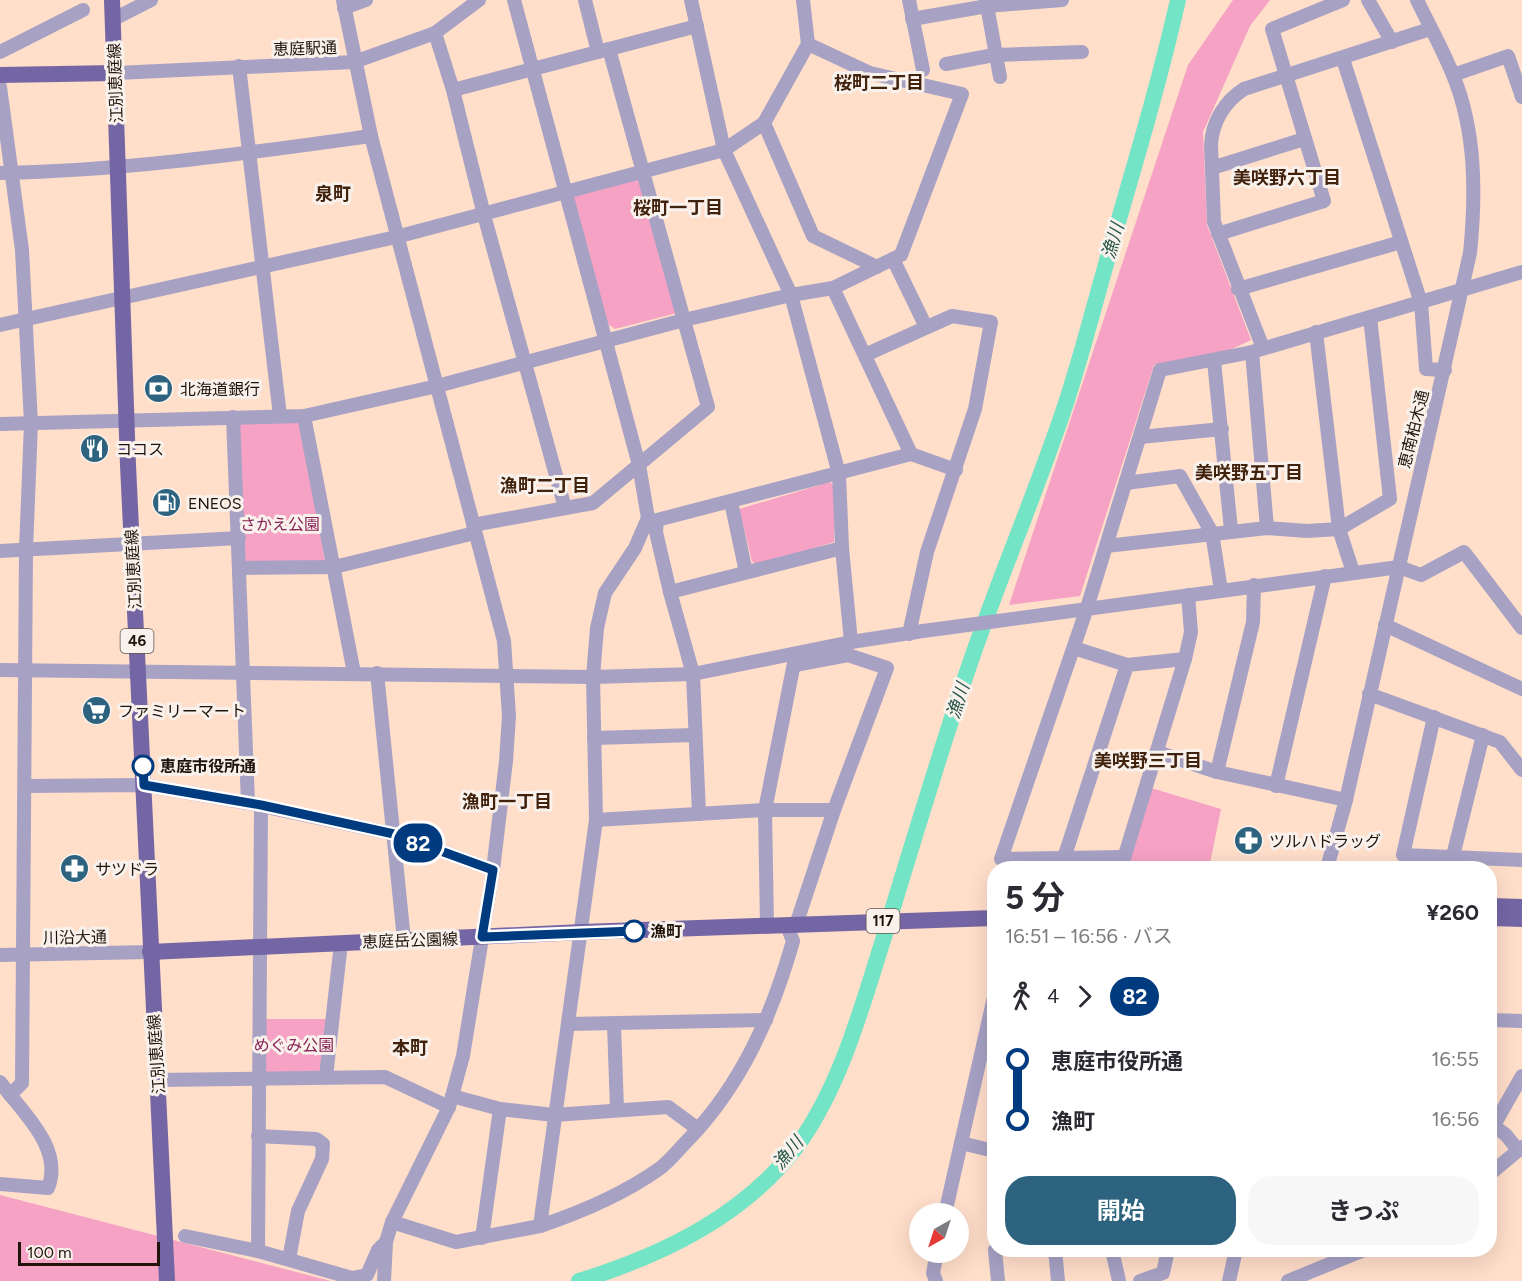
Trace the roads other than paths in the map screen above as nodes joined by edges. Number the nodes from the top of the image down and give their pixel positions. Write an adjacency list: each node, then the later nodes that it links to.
1 (112, 0): 18 (main road, 江別恵庭線 / 46)
2 (151, 0): 18 (street)
3 (366, 0): 15 (street)
4 (479, 0): 21 (street, 恵庭駅通)
5 (514, 0): 32 (street)
6 (585, 0): 24 (street)
7 (691, 0): 19 (street)
8 (802, 0): 23 (street)
9 (909, 0): 17 (street)
10 (1062, 0): 14 (street)
11 (1343, 0): 38 (street)
12 (1368, 0): 22 (street)
13 (1417, 0): 20 (street, 恵南柏木通)
14 (986, 3): 17 (street); 27 (street)
15 (344, 4): 29 (street)
16 (83, 10): 25 (street)
17 (912, 19): 33 (street)
18 (112, 20): 34 (main road, 江別恵庭線 / 46)
19 (697, 26): 24 (street); 45 (street)
20 (1430, 29): 22 (street); 36 (street, 恵南柏木通)
21 (435, 33): 29 (street, 恵庭駅通); 40 (street)
22 (1392, 42): 28 (street)
23 (808, 44): 42 (street); 56 (street)
24 (604, 50): 32 (street); 50 (street)
25 (0, 52)
26 (1082, 52): 27 (street)
27 (994, 55): 30 (street); 37 (street)
28 (1343, 59): 38 (street); 55 (street)
29 (354, 62): 31 (street, 恵庭駅通); 43 (street)
30 (946, 64)
31 (239, 66): 34 (street, 恵庭駅通); 46 (street)
32 (533, 69): 40 (street); 51 (street)
33 (923, 70)
34 (116, 73): 35 (main road); 47 (main road, 江別恵庭線 / 46)
35 (0, 75)
36 (1453, 75): 41 (street); 62 (street, 恵南柏木通)
37 (1000, 77)
38 (1285, 77): 44 (street); 48 (street)
39 (0, 87): 49 (street)
40 (453, 90): 52 (street)
41 (1522, 97)
42 (764, 123): 45 (street); 58 (street)
43 (371, 136): 46 (street); 54 (street)
44 (1304, 139): 48 (street); 53 (street)
45 (724, 150): 50 (street); 63 (street)
46 (248, 153): 47 (street); 57 (street)
47 (118, 166): 49 (street); 64 (main road, 江別恵庭線 / 46)
48 (1212, 168): 53 (street)
49 (6, 173): 67 (street)
50 (642, 173): 51 (street); 68 (street)
51 (565, 191): 52 (street); 72 (street)
52 (484, 215): 54 (street); 76 (street)
53 (1218, 234): 61 (street)
54 (396, 237): 57 (street); 78 (street)
55 (1401, 242): 61 (street); 65 (street)
56 (893, 259): 58 (street); 70 (street)
57 (262, 267): 64 (street); 79 (street)
58 (877, 267): 60 (street)
59 (1522, 272): 62 (street)
60 (833, 288): 63 (street); 74 (street)
61 (1238, 289): 73 (street)
62 (1463, 290): 65 (street); 77 (street, 恵南柏木通)
63 (790, 295): 68 (street); 90 (street)
64 (123, 296): 67 (street); 82 (main road, 江別恵庭線 / 46)
65 (1421, 303): 66 (street); 77 (street)
66 (1370, 317): 71 (street); 96 (street)
67 (27, 320): 69 (street); 83 (street)
68 (684, 320): 72 (street); 88 (street)
69 (0, 325)
70 (926, 327): 74 (street); 89 (street)
71 (1316, 333): 73 (street); 96 (street)
72 (605, 341): 76 (street); 88 (street)
73 (1258, 350): 75 (street); 94 (street)
74 (865, 355): 87 (street)
75 (1215, 361): 85 (street); 86 (street)
76 (525, 362): 78 (street); 93 (street)
77 (1444, 370): 106 (street, 恵南柏木通)
78 (437, 386): 80 (street); 95 (street)
79 (280, 416): 80 (street); 81 (street)
80 (304, 416): 105 (street)
81 (233, 417): 82 (street); 99 (street)
82 (128, 420): 83 (street); 100 (main road, 江別恵庭線 / 46)
83 (31, 423): 84 (street); 104 (street)
84 (0, 424)
85 (1221, 429): 86 (street); 97 (street)
86 (1140, 437): 91 (street)
87 (911, 454): 89 (street); 90 (street)
88 (639, 465): 93 (street); 132 (street)
89 (956, 470): 118 (street)
90 (839, 474): 92 (street); 102 (street)
91 (1126, 483): 98 (street); 101 (street)
92 (731, 502): 108 (street); 113 (street)
93 (565, 508): 95 (street)
94 (1267, 528): 96 (street); 97 (street)
95 (474, 529): 105 (street); 131 (street)
96 (1340, 529): 109 (street)
97 (1231, 530): 98 (street)
98 (1212, 533): 101 (street); 112 (street)
99 (239, 538): 100 (street); 107 (street)
100 (133, 543): 104 (street); 126 (main road, 江別恵庭線 / 46)
101 (1107, 546): 115 (street)
102 (842, 548): 108 (street); 119 (street)
103 (0, 550): 104 (street)
104 (26, 550): 124 (street)
105 (334, 567): 107 (street); 128 (street)
106 (1399, 567): 109 (street); 116 (street, 恵南柏木通); 117 (street)
107 (240, 568): 127 (street)
108 (746, 572): 113 (street)
109 (1353, 572): 110 (street)
110 (1325, 576): 111 (street); 144 (street)
111 (1254, 585): 112 (street); 141 (street)
112 (1221, 590): 114 (street)
113 (670, 592): 130 (street)
114 (1188, 596): 115 (street); 122 (street)
115 (1087, 608): 118 (street); 120 (street)
116 (1385, 625): 133 (street); 134 (street, 恵南柏木通)
117 (1522, 628)
118 (916, 632): 119 (street)
119 (851, 642): 121 (street)
120 (1074, 648): 123 (street); 153 (street)
121 (795, 659): 130 (street); 147 (street); 148 (street)
122 (1185, 659): 123 (street); 139 (street)
123 (1127, 665): 153 (street)
124 (27, 669): 125 (street); 126 (street); 143 (street)
125 (0, 670)
126 (138, 671): 127 (street); 142 (main road, 江別恵庭線 / 46)
127 (243, 672): 128 (street); 146 (street)
128 (354, 672): 129 (street)
129 (377, 673): 131 (street); 151 (street)
130 (693, 674): 132 (street); 136 (street)
131 (506, 677): 132 (street); 158 (street)
132 (593, 677): 138 (street)
133 (1522, 689)
134 (1370, 694): 135 (street); 145 (street, 恵南柏木通)
135 (1434, 717): 137 (street); 152 (street)
136 (695, 735): 138 (street); 149 (street)
137 (1483, 735): 140 (street); 152 (street)
138 (594, 738): 150 (street)
139 (1157, 752): 141 (street); 156 (street)
140 (1522, 770)
141 (1217, 772): 144 (street)
142 (144, 785): 143 (street); 146 (street); 171 (main road, 江別恵庭線 / 46)
143 (26, 786): 172 (street)
144 (1276, 786): 145 (street)
145 (1346, 800): 157 (street, 恵南柏木通)
146 (255, 804): 151 (street); 170 (street)
147 (765, 810): 148 (street); 149 (street); 165 (street)
148 (834, 810): 164 (street)
149 (699, 814): 150 (street)
150 (596, 820): 166 (street)
151 (394, 834): 158 (street); 168 (street)
152 (1454, 856): 154 (street)
153 (1064, 858): 155 (street)
154 (1522, 860)
155 (1099, 861)
156 (1123, 861)
157 (1329, 861)
158 (493, 870): 167 (street)
159 (1497, 906): 160 (main road)
160 (1522, 907)
161 (987, 918): 164 (main road, 恵庭岳公園線 / 117)
162 (1497, 918): 163 (main road)
163 (1522, 919)
164 (791, 925): 165 (main road, 恵庭岳公園線 / 117); 174 (street)
165 (766, 926): 166 (main road, 恵庭岳公園線 / 117)
166 (582, 932): 167 (main road, 恵庭岳公園線 / 117); 177 (street)
167 (482, 937): 168 (main road, 恵庭岳公園線 / 117); 185 (street)
168 (404, 940): 169 (main road, 恵庭岳公園線 / 117)
169 (341, 943): 170 (main road, 恵庭岳公園線 / 117); 181 (street)
170 (260, 947): 171 (main road, 恵庭岳公園線 / 117); 183 (street)
171 (150, 952): 172 (street, 川沿大通); 182 (main road, 江別恵庭線 / 46)
172 (22, 954): 173 (street, 川沿大通); 184 (street)
173 (0, 955)
174 (766, 1020): 178 (street); 191 (street)
175 (1497, 1020): 176 (street)
176 (1522, 1021)
177 (568, 1024): 178 (street); 188 (street)
178 (614, 1024): 187 (street)
179 (987, 1028): 193 (street)
180 (1522, 1076): 189 (street)
181 (326, 1077): 183 (street); 185 (street)
182 (158, 1080): 183 (street); 214 (main road, 江別恵庭線 / 46)
183 (258, 1080): 192 (street)
184 (4, 1090): 197 (street)
185 (451, 1101): 186 (street); 199 (street)
186 (500, 1109): 188 (street); 202 (street)
187 (618, 1109): 188 (street); 191 (street)
188 (554, 1115): 200 (street)
189 (1497, 1116)
190 (1497, 1128): 194 (street)
191 (699, 1129): 200 (street)
192 (258, 1136): 204 (street); 211 (street)
193 (961, 1143): 195 (street); 198 (street)
194 (1520, 1148): 196 (street)
195 (987, 1149)
196 (1497, 1168)
197 (0, 1184)
198 (947, 1203)
199 (392, 1222): 202 (street); 203 (street)
200 (540, 1226): 202 (street)
201 (185, 1236): 204 (street)
202 (482, 1238)
203 (386, 1242): 211 (street); 215 (street)
204 (258, 1251): 211 (street)
205 (996, 1257): 217 (street)
206 (1056, 1257): 218 (street)
207 (1114, 1257): 219 (street)
208 (1166, 1257): 220 (street)
209 (1234, 1257): 221 (street)
210 (1349, 1257): 213 (street)
211 (289, 1259)
212 (935, 1263): 216 (street)
213 (1304, 1278): 222 (street)
214 (167, 1281)
215 (384, 1281)
216 (936, 1281)
217 (998, 1281)
218 (1058, 1281)
219 (1119, 1281)
220 (1140, 1281)
221 (1228, 1281)
222 (1288, 1281)

